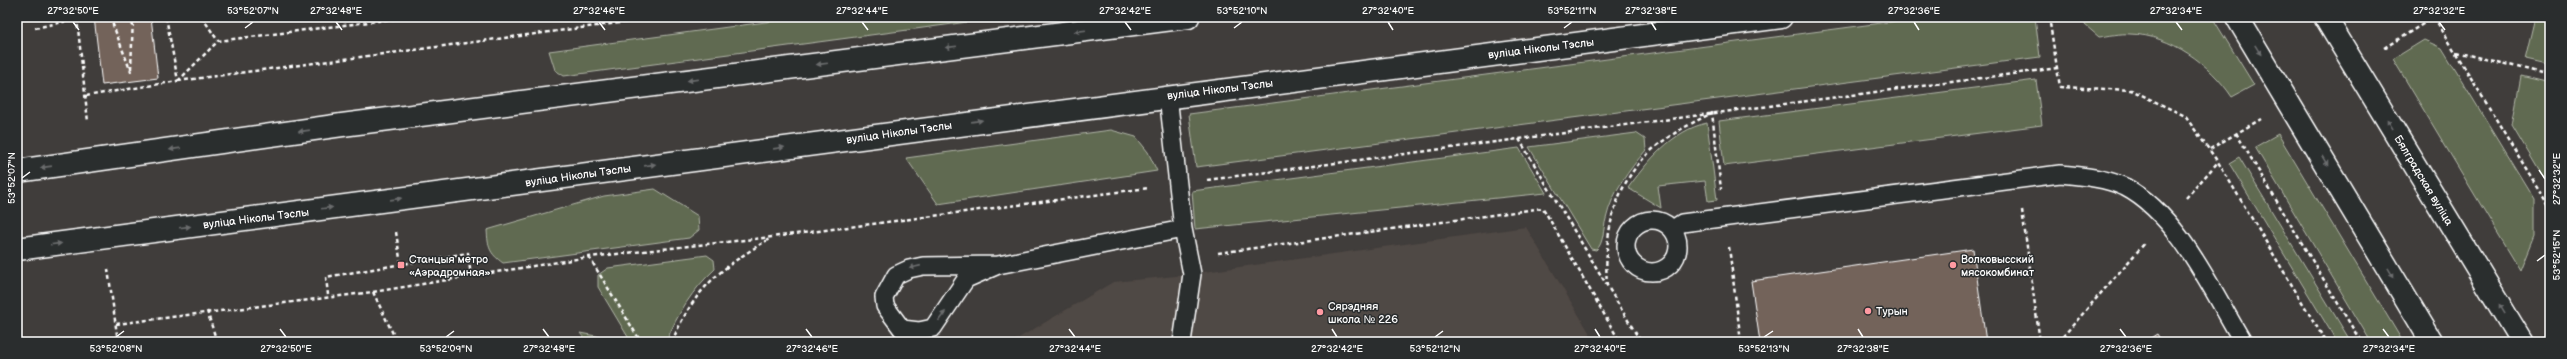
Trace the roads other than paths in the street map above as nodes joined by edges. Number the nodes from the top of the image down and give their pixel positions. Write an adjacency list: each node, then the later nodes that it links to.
1 (1188, 17): 5 (main road)
2 (1781, 17): 6 (main road, вуліца Ніколы Тэслы)
3 (2237, 17): 14 (main road, one-way to 14)
4 (2325, 17): 15 (main road, Бялградская вуліца, one-way to 4)
5 (1153, 19): 7 (main road, one-way to 7)
6 (1168, 96): 8 (lane); 10 (main road, вуліца Ніколы Тэслы, one-way to 6)
7 (17, 171)
8 (1183, 229): 11 (lane); 12 (lane)
9 (1673, 229): 13 (lane)
10 (17, 249)
11 (998, 265): 11 (lane, one-way to 11)
12 (1182, 342)
13 (2243, 342)
14 (2432, 342)
15 (2522, 342)

